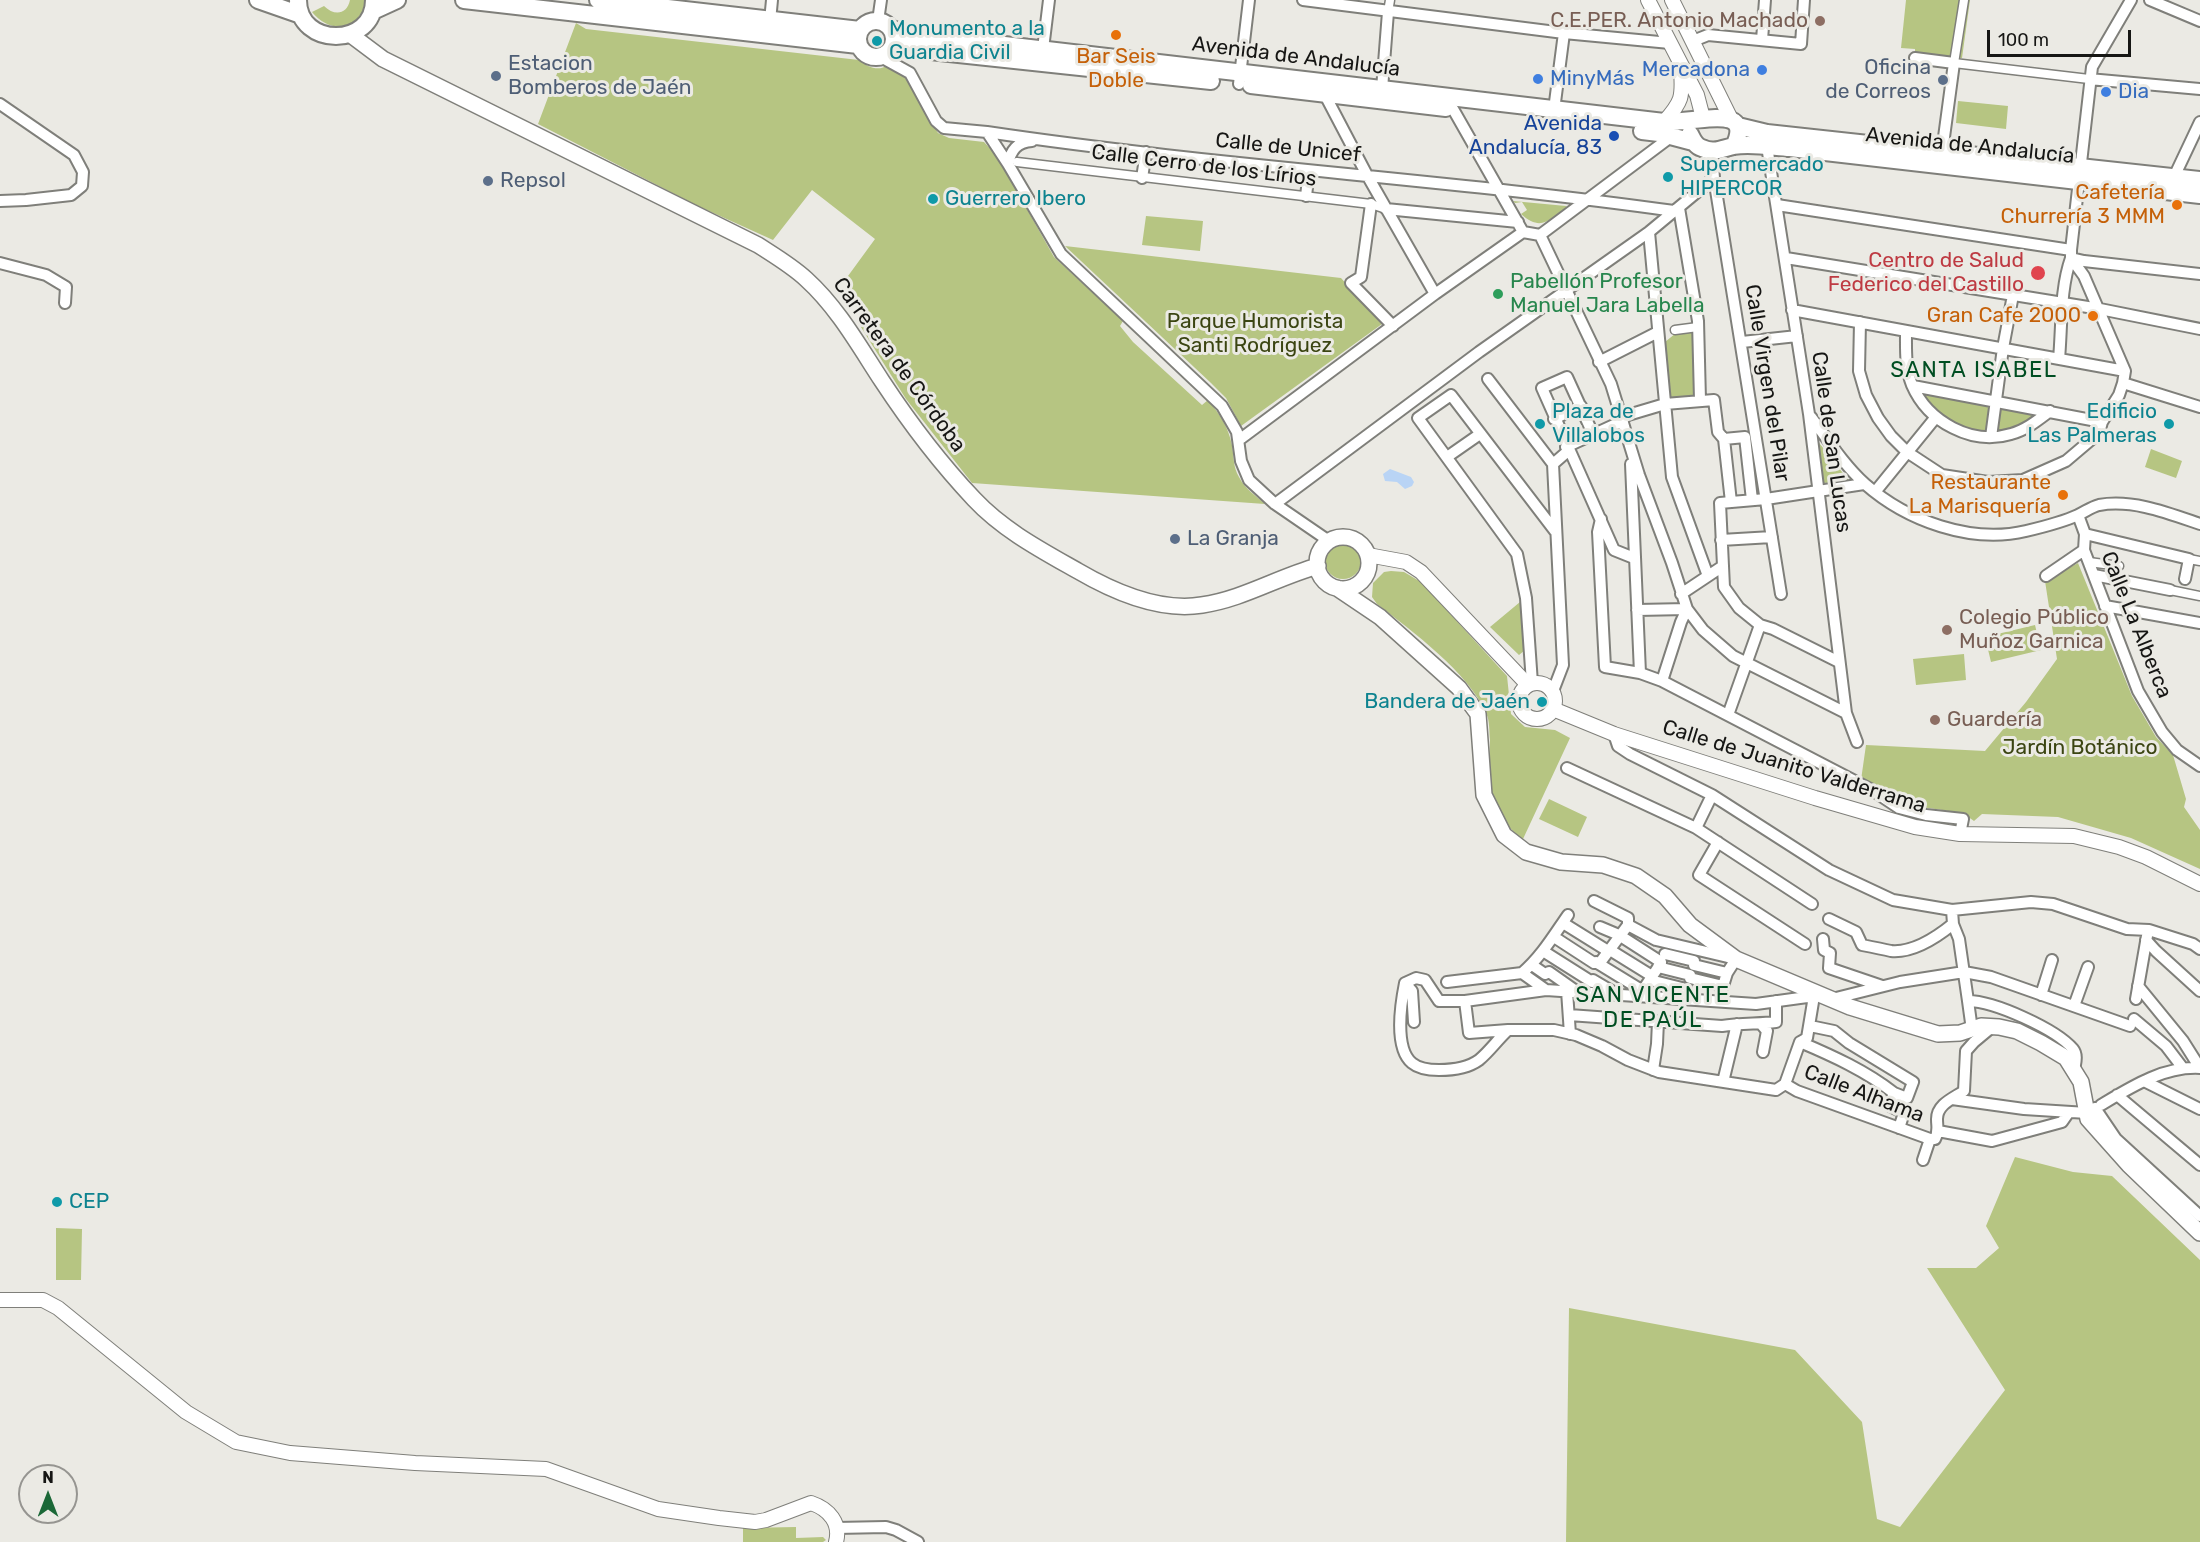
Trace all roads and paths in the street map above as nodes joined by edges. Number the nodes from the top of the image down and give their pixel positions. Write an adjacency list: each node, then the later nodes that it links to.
1 (258, 0): 20 (main road)
2 (397, 0): 19 (main road)
3 (464, 0): 27 (main road)
4 (598, 0): 18 (main road)
5 (772, 0): 22 (street)
6 (881, 0): 24 (street)
7 (1049, 0): 31 (street)
8 (1249, 0): 36 (street)
9 (1303, 0): 21 (street)
10 (1390, 0): 21 (street)
11 (1648, 0): 30 (street)
12 (1672, 0): 29 (street)
13 (1765, 0): 28 (street)
14 (1804, 0): 28 (street)
15 (1964, 0): 34 (street)
16 (2131, 0): 37 (street)
17 (2150, 0): 23 (street)
18 (642, 3): 22 (main road)
19 (374, 6): 26 (main road)
20 (299, 8): 26 (main road)
21 (1388, 12): 25 (street); 38 (street)
22 (770, 21): 27 (main road)
23 (2200, 21)
24 (885, 25): 27 (main road); 31 (main road, Avenida de Andalucía); 32 (main road)
25 (1564, 33): 30 (street); 43 (street)
26 (351, 35): 144 (main road, Carretera de Córdoba)
27 (859, 38): 32 (main road)
28 (1762, 40): 29 (street)
29 (1693, 41): 46 (street)
30 (1670, 43): 35 (street)
31 (1043, 50): 36 (main road, Avenida de Andalucía)
32 (887, 52): 36 (main road, Avenida de Andalucía); 48 (street, Calle de Unicef)
33 (1915, 58): 34 (street)
34 (1954, 63): 37 (street); 55 (street)
35 (1681, 65): 44 (street); 47 (street)
36 (1240, 78): 38 (main road, Avenida de Andalucía); 40 (main road, Avenida de Andalucía)
37 (2089, 79): 39 (street); 58 (street)
38 (1382, 89): 43 (main road, Avenida de Andalucía)
39 (2200, 89)
40 (1325, 95): 42 (main road, Avenida de Andalucía); 59 (street)
41 (0, 104): 68 (street)
42 (1453, 109): 47 (main road, Avenida de Andalucía); 64 (street)
43 (1554, 110): 47 (main road, Avenida de Andalucía)
44 (1700, 119): 46 (main road); 47 (main road, Avenida de Andalucía); 50 (main road)
45 (2200, 122): 60 (street)
46 (1734, 123): 51 (main road); 55 (main road, Avenida de Andalucía)
47 (1668, 129): 50 (main road, Avenida de Andalucía); 67 (street)
48 (987, 132): 49 (street, Calle de Unicef); 56 (street)
49 (1035, 141): 54 (street, Calle de Unicef); 56 (street)
50 (1694, 142): 53 (main road)
51 (1734, 146): 52 (main road, Avenida de Andalucía); 53 (main road)
52 (1767, 146): 58 (main road, Avenida de Andalucía); 70 (street, Calle de San Lucas)
53 (1712, 151): 62 (street, Calle Virgen del Pilar)
54 (1146, 152): 57 (street, Calle de Unicef); 61 (street)
55 (1942, 152): 58 (main road, Avenida de Andalucía)
56 (1012, 163): 61 (street, Calle Cerro de los Lírios); 118 (street)
57 (1309, 171): 59 (street, Calle de Unicef); 66 (street)
58 (2080, 174): 60 (main road, Avenida de Andalucía); 65 (main road, Avenida de Andalucía); 76 (street)
59 (1367, 176): 64 (street, Calle de Unicef); 72 (street)
60 (2174, 177): 63 (main road, Avenida de Andalucía)
61 (1142, 178): 66 (street, Calle Cerro de los Lírios)
62 (1714, 178): 71 (street); 95 (street, Calle Virgen del Pilar)
63 (2200, 180)
64 (1500, 189): 67 (street, Calle de Unicef); 73 (street)
65 (2200, 195)
66 (1306, 196): 69 (street, Calle Cerro de los Lírios)
67 (1586, 200): 71 (street, Calle de Unicef); 75 (street)
68 (0, 201)
69 (1371, 204): 72 (street, Calle Cerro de los Lírios); 88 (street)
70 (1777, 205): 76 (street); 77 (street, Calle de San Lucas)
71 (1676, 209): 74 (street); 89 (street)
72 (1386, 210): 73 (street); 81 (street)
73 (1520, 227): 75 (street); 81 (street)
74 (1649, 232): 80 (street); 93 (street)
75 (1540, 235): 80 (street)
76 (2071, 254): 79 (street); 84 (street); 85 (street)
77 (1786, 258): 82 (street); 86 (street, Calle de San Lucas)
78 (0, 262): 83 (street)
79 (2200, 274)
80 (1566, 291): 98 (street); 130 (street)
81 (1435, 294): 88 (street)
82 (2013, 295): 84 (street); 96 (street)
83 (65, 303)
84 (2063, 303): 85 (street); 97 (street)
85 (2100, 309): 90 (street); 99 (street)
86 (1792, 310): 87 (street); 94 (street, Calle de San Lucas)
87 (1860, 322): 92 (street); 121 (street)
88 (1393, 326): 118 (street)
89 (1698, 327): 91 (street); 103 (street)
90 (2200, 329)
91 (1675, 330)
92 (1906, 331): 96 (street); 102 (street)
93 (1658, 332): 98 (street); 105 (street)
94 (1797, 336): 95 (street); 109 (street, Calle de San Lucas)
95 (1742, 342): 127 (street, Calle Virgen del Pilar)
96 (2003, 348): 97 (street); 104 (street)
97 (2059, 359): 99 (street)
98 (1599, 362): 112 (street)
99 (2125, 371): 101 (street)
100 (1488, 379): 123 (street)
101 (2123, 383): 107 (street); 113 (street)
102 (1912, 386): 104 (street); 110 (street)
103 (1700, 400): 105 (street); 117 (street)
104 (1996, 401): 108 (street); 116 (street)
105 (1665, 404): 112 (street); 148 (street)
106 (1581, 406): 111 (street); 111 (street); 115 (street)
107 (2200, 407)
108 (2050, 411): 113 (street); 116 (street)
109 (1809, 414): 124 (street); 125 (street, Calle de San Lucas)
110 (1936, 417): 116 (street); 121 (street)
111 (1554, 419): 119 (street)
112 (1622, 421): 115 (street); 120 (street)
113 (2102, 422): 121 (street)
114 (1480, 434): 122 (street); 122 (street); 134 (street)
115 (1593, 434): 119 (street)
116 (1991, 437)
117 (1724, 439): 128 (street); 129 (street)
118 (1239, 440): 130 (street)
119 (1567, 449): 123 (street); 132 (street)
120 (1631, 449): 141 (street); 154 (street)
121 (1907, 452): 126 (street)
122 (1447, 457): 167 (street)
123 (1553, 464): 134 (street)
124 (1864, 484): 125 (street); 126 (street)
125 (1820, 491): 127 (street); 164 (street, Calle de San Lucas)
126 (1875, 492): 131 (street)
127 (1766, 499): 128 (street); 136 (street, Calle Virgen del Pilar)
128 (1752, 500): 129 (street)
129 (1731, 502): 137 (street)
130 (1275, 504): 138 (street)
131 (2078, 515): 133 (street); 135 (street, Calle La Alberca)
132 (1601, 519): 141 (street); 165 (street)
133 (2200, 524)
134 (1555, 531): 168 (street)
135 (2085, 534): 139 (street, Calle La Alberca); 142 (street)
136 (1772, 537): 137 (street); 155 (street, Calle Virgen del Pilar)
137 (1721, 540): 145 (street)
138 (1329, 542): 140 (main road); 144 (main road)
139 (2084, 550): 143 (street, Calle La Alberca); 149 (street)
140 (1368, 555): 150 (main road); 167 (street)
141 (1634, 558): 159 (street)
142 (2195, 560): 151 (street)
143 (2089, 562): 146 (street); 147 (street, Calle La Alberca)
144 (1318, 566): 152 (main road)
145 (1723, 566): 148 (street); 162 (street)
146 (2119, 566)
147 (2094, 575): 153 (street); 157 (street, Calle La Alberca)
148 (1708, 576): 154 (street)
149 (2046, 576)
150 (1364, 579): 152 (main road); 160 (main road)
151 (2185, 579)
152 (1337, 588): 160 (main road)
153 (2170, 590): 156 (street)
154 (1681, 594): 158 (street)
155 (1781, 594)
156 (2200, 596)
157 (2105, 606): 161 (street); 174 (street, Calle La Alberca)
158 (1687, 609): 159 (street); 163 (street); 166 (street)
159 (1637, 610): 165 (street)
160 (1373, 611): 196 (main road)
161 (2200, 622)
162 (1760, 625): 163 (street); 164 (street)
163 (1747, 662): 170 (street); 171 (street)
164 (1839, 662): 170 (street, Calle de San Lucas)
165 (1640, 673): 166 (street)
166 (1662, 681): 171 (street)
167 (1530, 684): 168 (street); 169 (street)
168 (1553, 691): 169 (street)
169 (1553, 709): 172 (street, Calle de Juanito Valderrama)
170 (1846, 713): 173 (street, Calle de San Lucas)
171 (1728, 715): 178 (street)
172 (1614, 734): 176 (street); 178 (street, Calle de Juanito Valderrama)
173 (1857, 742)
174 (2200, 766)
175 (1567, 768): 177 (street)
176 (1712, 795): 177 (street); 183 (street)
177 (1696, 828): 179 (street)
178 (1960, 834): 180 (street, Calle de Juanito Valderrama)
179 (1718, 842): 182 (street); 192 (street)
180 (2200, 884)
181 (1594, 901): 186 (street)
182 (1812, 904)
183 (1952, 910): 185 (street); 189 (street)
184 (1829, 919): 185 (street)
185 (1953, 924): 202 (street)
186 (1628, 925): 188 (street); 199 (street)
187 (1600, 927): 188 (street)
188 (1619, 935): 194 (street); 199 (street)
189 (2147, 935): 193 (street); 207 (street); 211 (street)
190 (1554, 937): 194 (street); 195 (street); 198 (street)
191 (1823, 939): 206 (street)
192 (1805, 944)
193 (2200, 949)
194 (1609, 950): 198 (street); 199 (street)
195 (1543, 951): 200 (street); 214 (street)
196 (1736, 959): 199 (street); 199 (street); 215 (main road)
197 (2052, 960): 213 (street)
198 (1597, 963): 212 (street)
199 (1659, 964): 208 (street); 212 (street)
200 (1532, 965): 203 (street); 210 (street)
201 (2088, 967): 220 (street)
202 (1964, 972): 206 (street); 213 (street); 219 (street)
203 (1522, 973): 204 (street); 209 (street)
204 (1447, 982)
205 (1405, 983): 217 (street); 223 (street); 228 (street)
206 (1882, 986): 215 (street)
207 (2138, 986): 216 (street); 234 (street)
208 (1686, 989)
209 (1546, 990): 210 (street); 217 (street)
210 (1572, 991): 214 (street); 221 (street)
211 (2200, 991)
212 (1641, 994): 214 (street); 218 (street)
213 (2041, 994): 220 (street)
214 (1618, 995)
215 (1823, 997): 218 (street); 226 (street); 229 (main road)
216 (2136, 999)
217 (1465, 1001): 228 (street)
218 (1776, 1001): 225 (street)
219 (1968, 1001): 229 (street); 236 (street)
220 (2074, 1006): 233 (street)
221 (1569, 1015): 222 (street); 230 (street)
222 (1658, 1021): 224 (street); 235 (street)
223 (1414, 1022)
224 (1737, 1024): 225 (street); 238 (street)
225 (1761, 1024): 232 (street)
226 (1810, 1026): 231 (street); 240 (street)
227 (1992, 1027): 229 (main road); 236 (main road); 242 (street)
228 (1508, 1030): 230 (street)
229 (1972, 1030)
230 (1570, 1034): 235 (street)
231 (1800, 1042): 239 (street); 240 (street)
232 (1763, 1052)
233 (2182, 1067): 234 (street); 237 (street)
234 (2200, 1068)
235 (1653, 1070): 238 (street)
236 (2074, 1072): 243 (main road)
237 (2144, 1081): 241 (street); 244 (street)
238 (1723, 1082): 239 (street)
239 (1785, 1084): 246 (street, Calle Alhama)
240 (1894, 1094): 246 (street)
241 (2117, 1095): 243 (street); 249 (street)
242 (1952, 1099): 245 (street); 247 (street)
243 (2094, 1108): 245 (street); 250 (street); 251 (main road)
244 (2200, 1109)
245 (2069, 1112): 247 (street, Calle Alhama)
246 (1899, 1128): 247 (street, Calle Alhama)
247 (1934, 1135): 248 (street)
248 (1923, 1160)
249 (2200, 1165)
250 (2200, 1216)
251 (2200, 1233)
252 (0, 1300): 253 (street)
253 (836, 1535): 254 (street)
254 (918, 1542)

